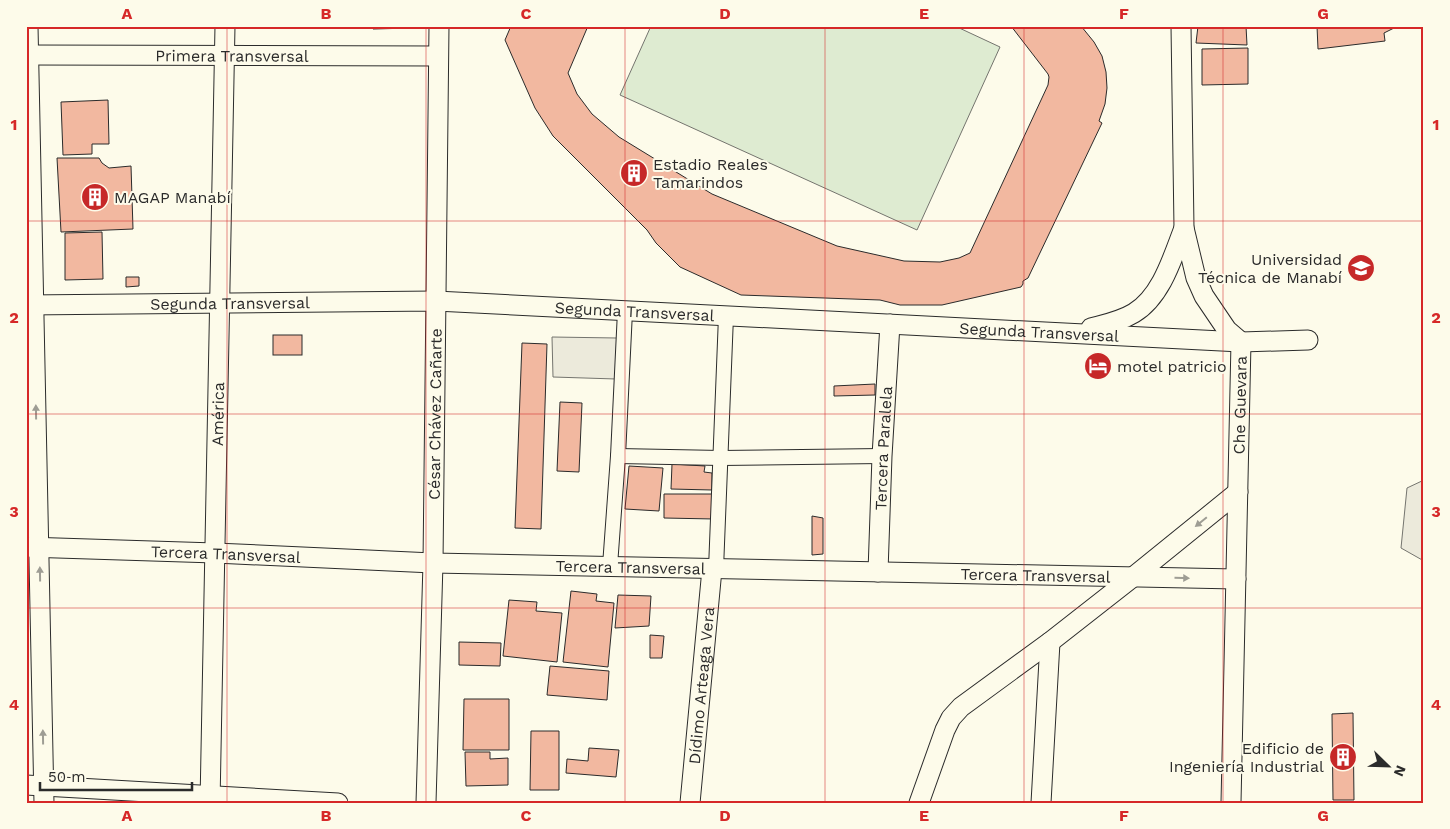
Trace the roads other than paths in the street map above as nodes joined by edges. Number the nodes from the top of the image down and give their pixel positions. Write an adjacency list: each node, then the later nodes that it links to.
1 (28, 26): 5 (street)
2 (225, 26): 6 (street, América)
3 (439, 26): 7 (street, César Chávez Cañarte)
4 (1181, 26): 8 (street, Che Guevara)
5 (27, 55): 6 (street, Primera Transversal); 11 (street)
6 (224, 55): 7 (street, Primera Transversal); 10 (street, América)
7 (438, 56): 9 (street, César Chávez Cañarte)
8 (1184, 228): 15 (street); 17 (street, Che Guevara)
9 (436, 301): 10 (street, Segunda Transversal); 12 (street, Segunda Transversal); 24 (street, César Chávez Cañarte)
10 (219, 303): 11 (street, Segunda Transversal); 23 (street, América)
11 (30, 305): 22 (street, one-way to 11)
12 (625, 311): 13 (street, Segunda Transversal); 18 (street)
13 (726, 316): 14 (street, Segunda Transversal); 20 (street)
14 (890, 324): 15 (street, Segunda Transversal); 19 (street, Tercera Paralela)
15 (1075, 332): 17 (street, Segunda Transversal)
16 (1308, 340): 17 (street)
17 (1241, 342): 21 (street, Che Guevara)
18 (618, 456): 20 (street); 25 (street)
19 (882, 456): 20 (street); 27 (street, Tercera Paralela)
20 (721, 458): 26 (street)
21 (1238, 492): 28 (street, one-way to 28); 29 (street, Che Guevara)
22 (33, 547): 23 (street, Tercera Transversal); 31 (street, one-way to 22)
23 (215, 553): 24 (street, Tercera Transversal); 32 (street, América)
24 (433, 563): 25 (street, Tercera Transversal); 34 (street, César Chávez Cañarte)
25 (610, 566): 26 (street, Tercera Transversal)
26 (714, 569): 27 (street, Tercera Transversal); 35 (street, Dídimo Arteaga Vera)
27 (878, 572): 28 (street, Tercera Transversal)
28 (1133, 578): 29 (street, Tercera Transversal, one-way to 29); 30 (street)
29 (1236, 579): 38 (street, Che Guevara)
30 (1050, 642): 36 (street); 37 (street)
31 (38, 792): 32 (street)
32 (210, 799): 33 (street)
33 (338, 803)
34 (426, 803)
35 (690, 803)
36 (919, 803)
37 (1041, 803)
38 (1231, 803)

